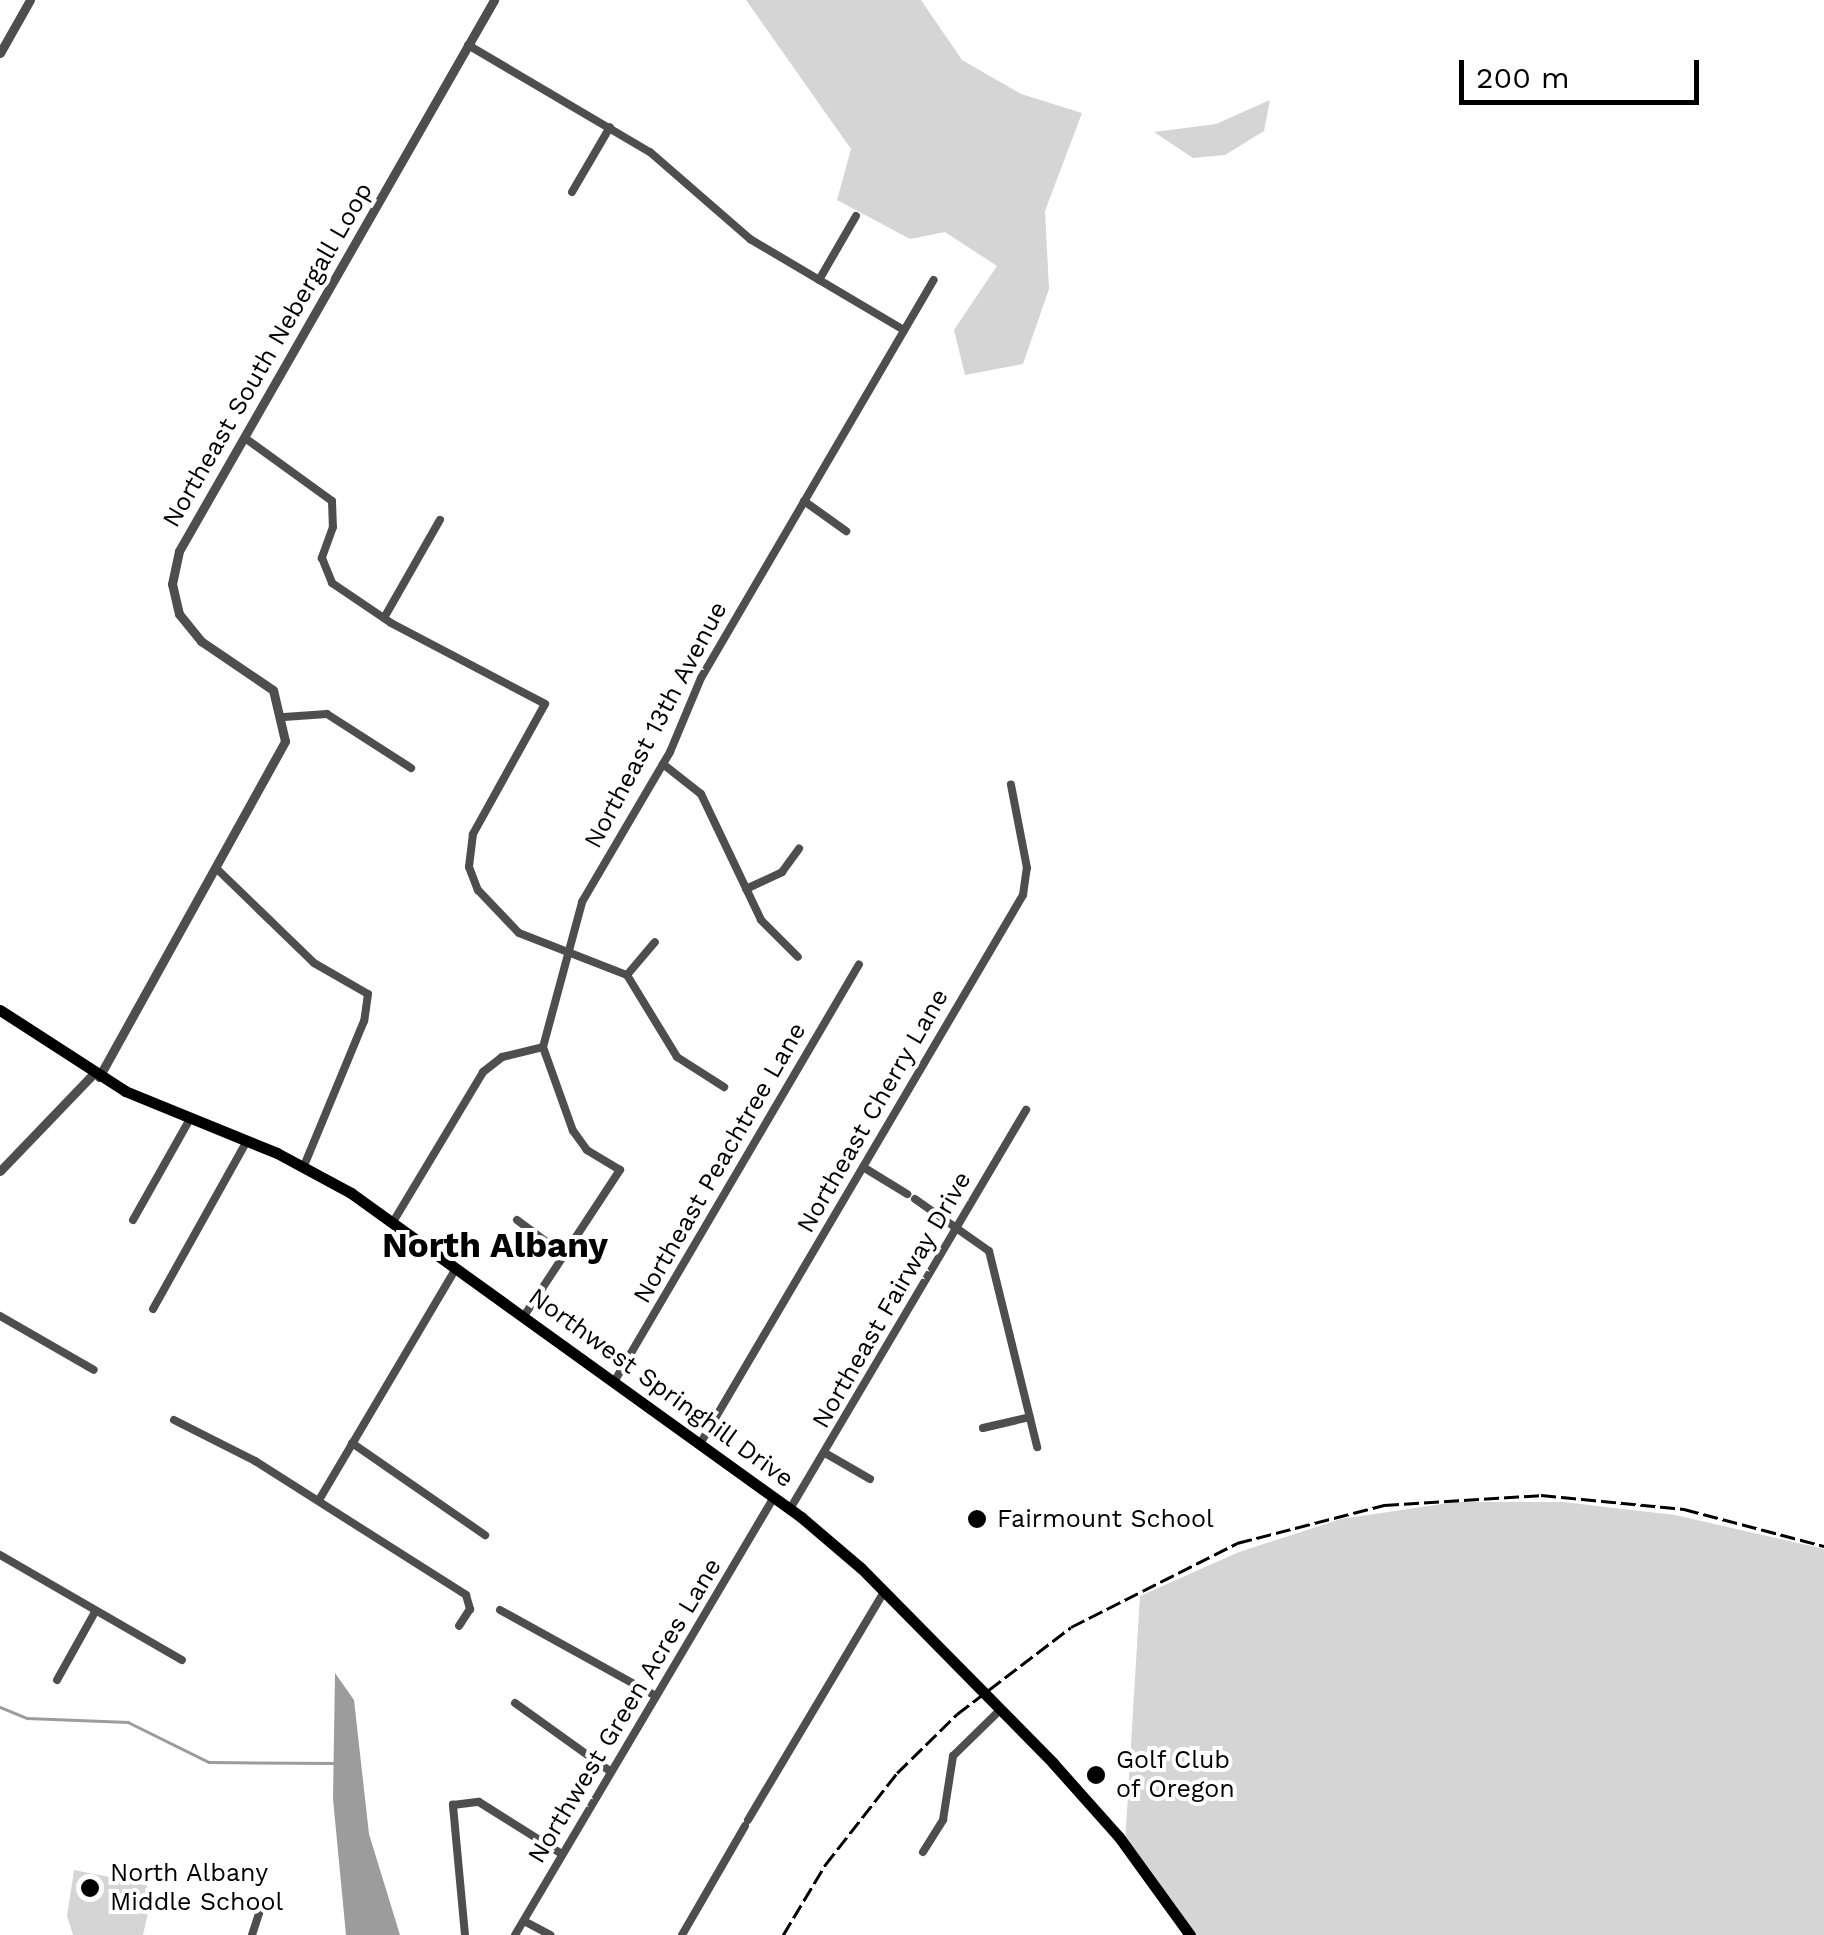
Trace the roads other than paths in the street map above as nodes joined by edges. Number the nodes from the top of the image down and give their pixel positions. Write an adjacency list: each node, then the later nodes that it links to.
1 (30, 0): 4 (street)
2 (494, 0): 3 (street, Northeast South Nebergall Loop)
3 (468, 44): 5 (street); 11 (street, Northeast South Nebergall Loop)
4 (0, 52)
5 (610, 127): 6 (street); 8 (street)
6 (572, 192)
7 (856, 216): 8 (street)
8 (819, 280): 10 (street)
9 (934, 280): 10 (street, Northeast 13th Avenue)
10 (904, 330): 12 (street, Northeast 13th Avenue)
11 (245, 438): 15 (street); 16 (street, Northeast South Nebergall Loop)
12 (804, 501): 14 (street); 17 (street, Northeast 13th Avenue)
13 (440, 520): 15 (street)
14 (846, 532)
15 (384, 618): 24 (street)
16 (284, 717): 18 (street); 21 (street)
17 (663, 764): 22 (street); 24 (street, Northeast 13th Avenue)
18 (411, 768)
19 (1010, 785): 36 (street, Northeast Cherry Lane)
20 (799, 849): 22 (street)
21 (217, 870): 30 (street); 35 (street)
22 (746, 890): 25 (street)
23 (655, 942): 27 (street)
24 (567, 953): 27 (street); 29 (street, Northeast 13th Avenue)
25 (798, 957)
26 (859, 965): 48 (street, Northeast Peachtree Lane)
27 (627, 975): 31 (street)
28 (0, 1010): 30 (main road, Northwest Springhill Drive)
29 (543, 1047): 40 (street); 42 (street)
30 (96, 1075): 33 (main road, Northwest Springhill Drive); 37 (street)
31 (724, 1087)
32 (1026, 1110): 41 (street, Northeast Fairway Drive)
33 (190, 1119): 34 (main road, Northwest Springhill Drive); 38 (street)
34 (247, 1141): 35 (main road, Northwest Springhill Drive); 44 (street)
35 (304, 1166): 40 (main road, Northwest Springhill Drive)
36 (863, 1167): 41 (street); 53 (street, Northeast Cherry Lane)
37 (0, 1171)
38 (133, 1220)
39 (517, 1220): 42 (street)
40 (392, 1222): 43 (main road, Northwest Springhill Drive)
41 (959, 1225): 49 (street); 55 (street, Northeast Fairway Drive)
42 (567, 1257): 46 (street)
43 (456, 1268): 46 (main road, Northwest Springhill Drive); 52 (street)
44 (153, 1309)
45 (0, 1316): 47 (street)
46 (524, 1316): 48 (main road, Northwest Springhill Drive)
47 (94, 1370)
48 (614, 1382): 53 (main road, Northwest Springhill Drive)
49 (1030, 1417): 51 (street); 54 (street)
50 (174, 1420): 58 (street)
51 (983, 1428)
52 (352, 1443): 58 (street); 60 (street)
53 (700, 1444): 57 (main road, Northwest Springhill Drive)
54 (1037, 1446)
55 (824, 1452): 56 (street); 59 (street, Northeast Fairway Drive)
56 (870, 1479)
57 (774, 1497): 59 (main road, Northwest Springhill Drive); 68 (street, Northwest Green Acres Lane)
58 (319, 1500): 65 (street)
59 (790, 1509): 62 (main road, Northwest Springhill Drive)
60 (485, 1535)
61 (0, 1555): 64 (street)
62 (884, 1592): 70 (main road, Northwest Springhill Drive); 80 (street)
63 (500, 1610): 68 (street)
64 (95, 1612): 66 (street); 67 (street)
65 (459, 1626)
66 (182, 1660)
67 (56, 1680)
68 (656, 1696): 71 (street, Northwest Green Acres Lane)
69 (515, 1704): 71 (street)
70 (1001, 1709): 72 (street); 81 (main road, Northwest Springhill Drive)
71 (611, 1772): 73 (street, Northwest Green Acres Lane)
72 (923, 1852)
73 (562, 1854): 75 (street, Northwest Green Acres Lane); 77 (street)
74 (277, 1900): 76 (street)
75 (524, 1921): 78 (street, Northwest Green Acres Lane); 79 (street)
76 (252, 1935)
77 (465, 1935)
78 (515, 1935)
79 (550, 1935)
80 (682, 1935)
81 (1190, 1935)

